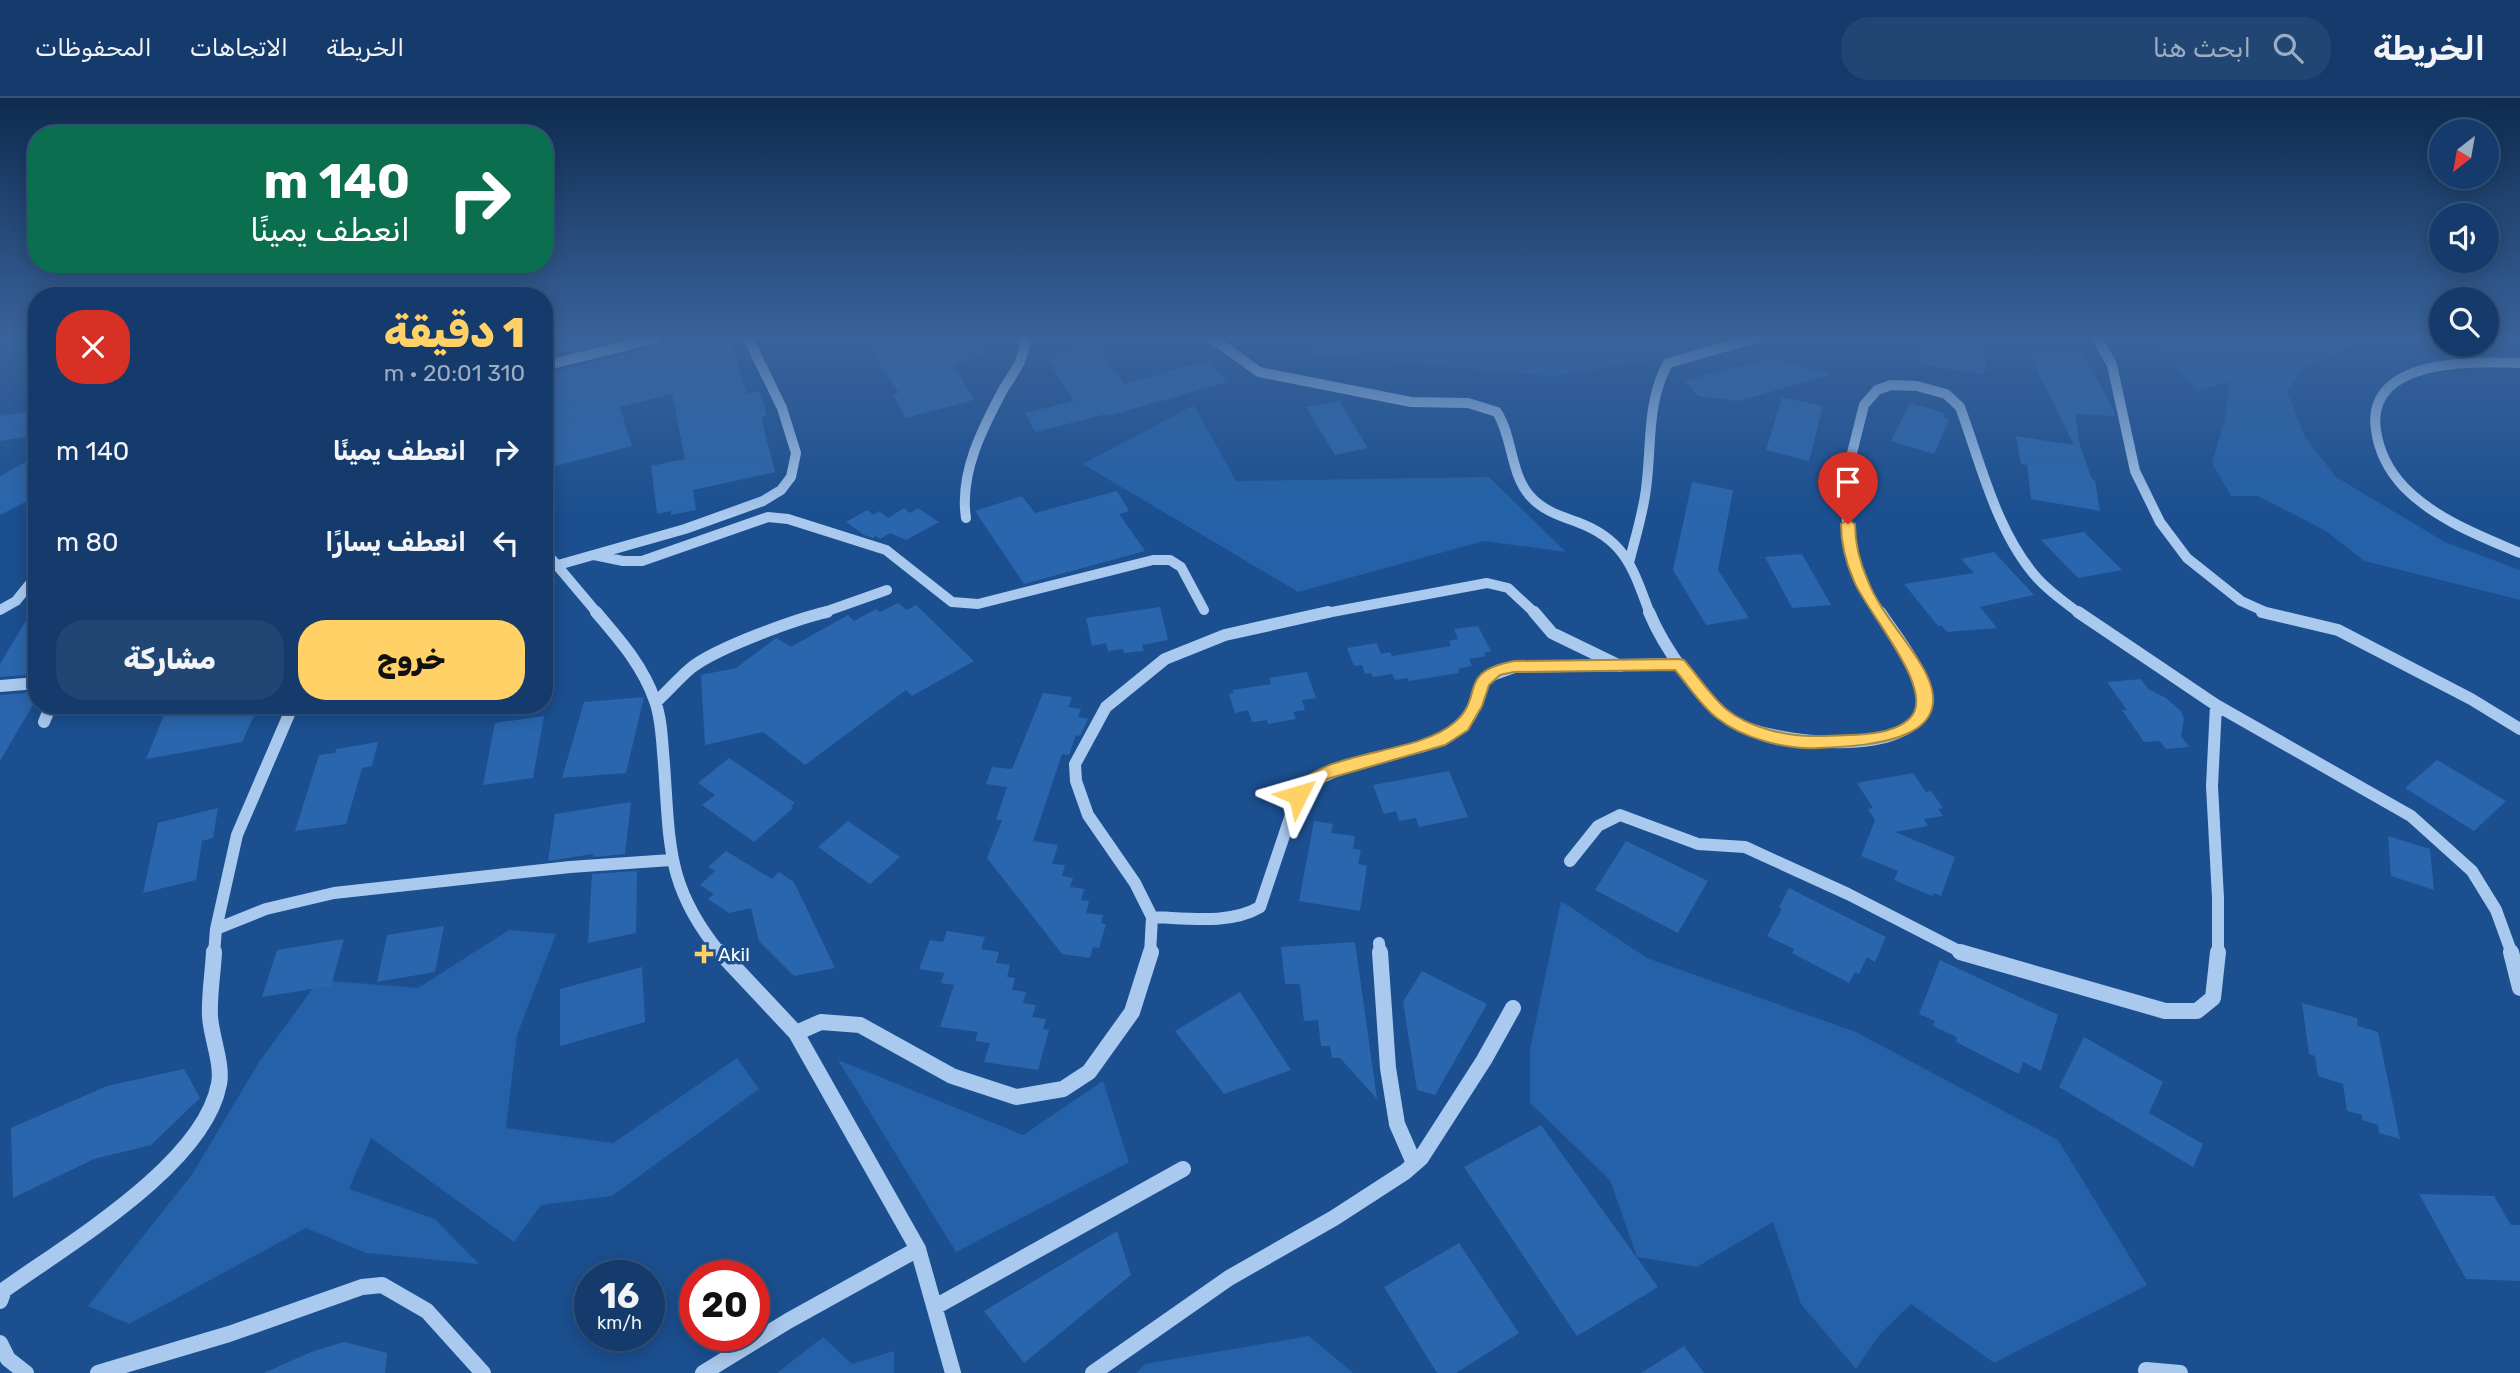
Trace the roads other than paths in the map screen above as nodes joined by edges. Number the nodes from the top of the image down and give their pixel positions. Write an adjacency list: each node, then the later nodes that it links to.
1 (777, 398): 11 (street)
2 (1000, 398): 9 (street)
3 (1388, 398): 13 (street)
4 (1655, 398): 13 (street)
5 (1870, 398): 19 (street)
6 (1950, 398): 24 (street)
7 (2119, 398): 28 (street)
8 (2382, 398): 10 (street)
9 (966, 518)
10 (2520, 553)
11 (594, 555): 14 (street); 17 (street)
12 (553, 560): 14 (street)
13 (1629, 563): 19 (street)
14 (558, 565): 23 (street)
15 (28, 586): 18 (street)
16 (887, 590): 23 (street)
17 (1204, 610)
18 (0, 611)
19 (1679, 664): 20 (street)
20 (1620, 666): 31 (street); 31 (street)
21 (28, 684): 22 (street)
22 (0, 686)
23 (656, 702): 29 (street)
24 (2216, 705): 30 (street); 34 (street)
25 (47, 714): 27 (street)
26 (289, 714): 32 (street)
27 (44, 722)
28 (2520, 729)
29 (671, 860): 32 (street); 36 (street)
30 (1570, 860)
31 (1152, 917): 36 (street)
32 (216, 929): 40 (street)
33 (1379, 943): 37 (street)
34 (2520, 988)
35 (1513, 1008): 37 (street)
36 (796, 1033): 39 (street)
37 (1414, 1163): 49 (street)
38 (1183, 1168): 41 (street)
39 (918, 1249): 41 (street); 47 (street)
40 (1, 1294)
41 (935, 1307): 48 (street)
42 (0, 1343): 44 (street)
43 (2146, 1370): 50 (street)
44 (26, 1373)
45 (98, 1373): 46 (street)
46 (483, 1373)
47 (703, 1373)
48 (953, 1373)
49 (1093, 1373)
50 (2180, 1373)

